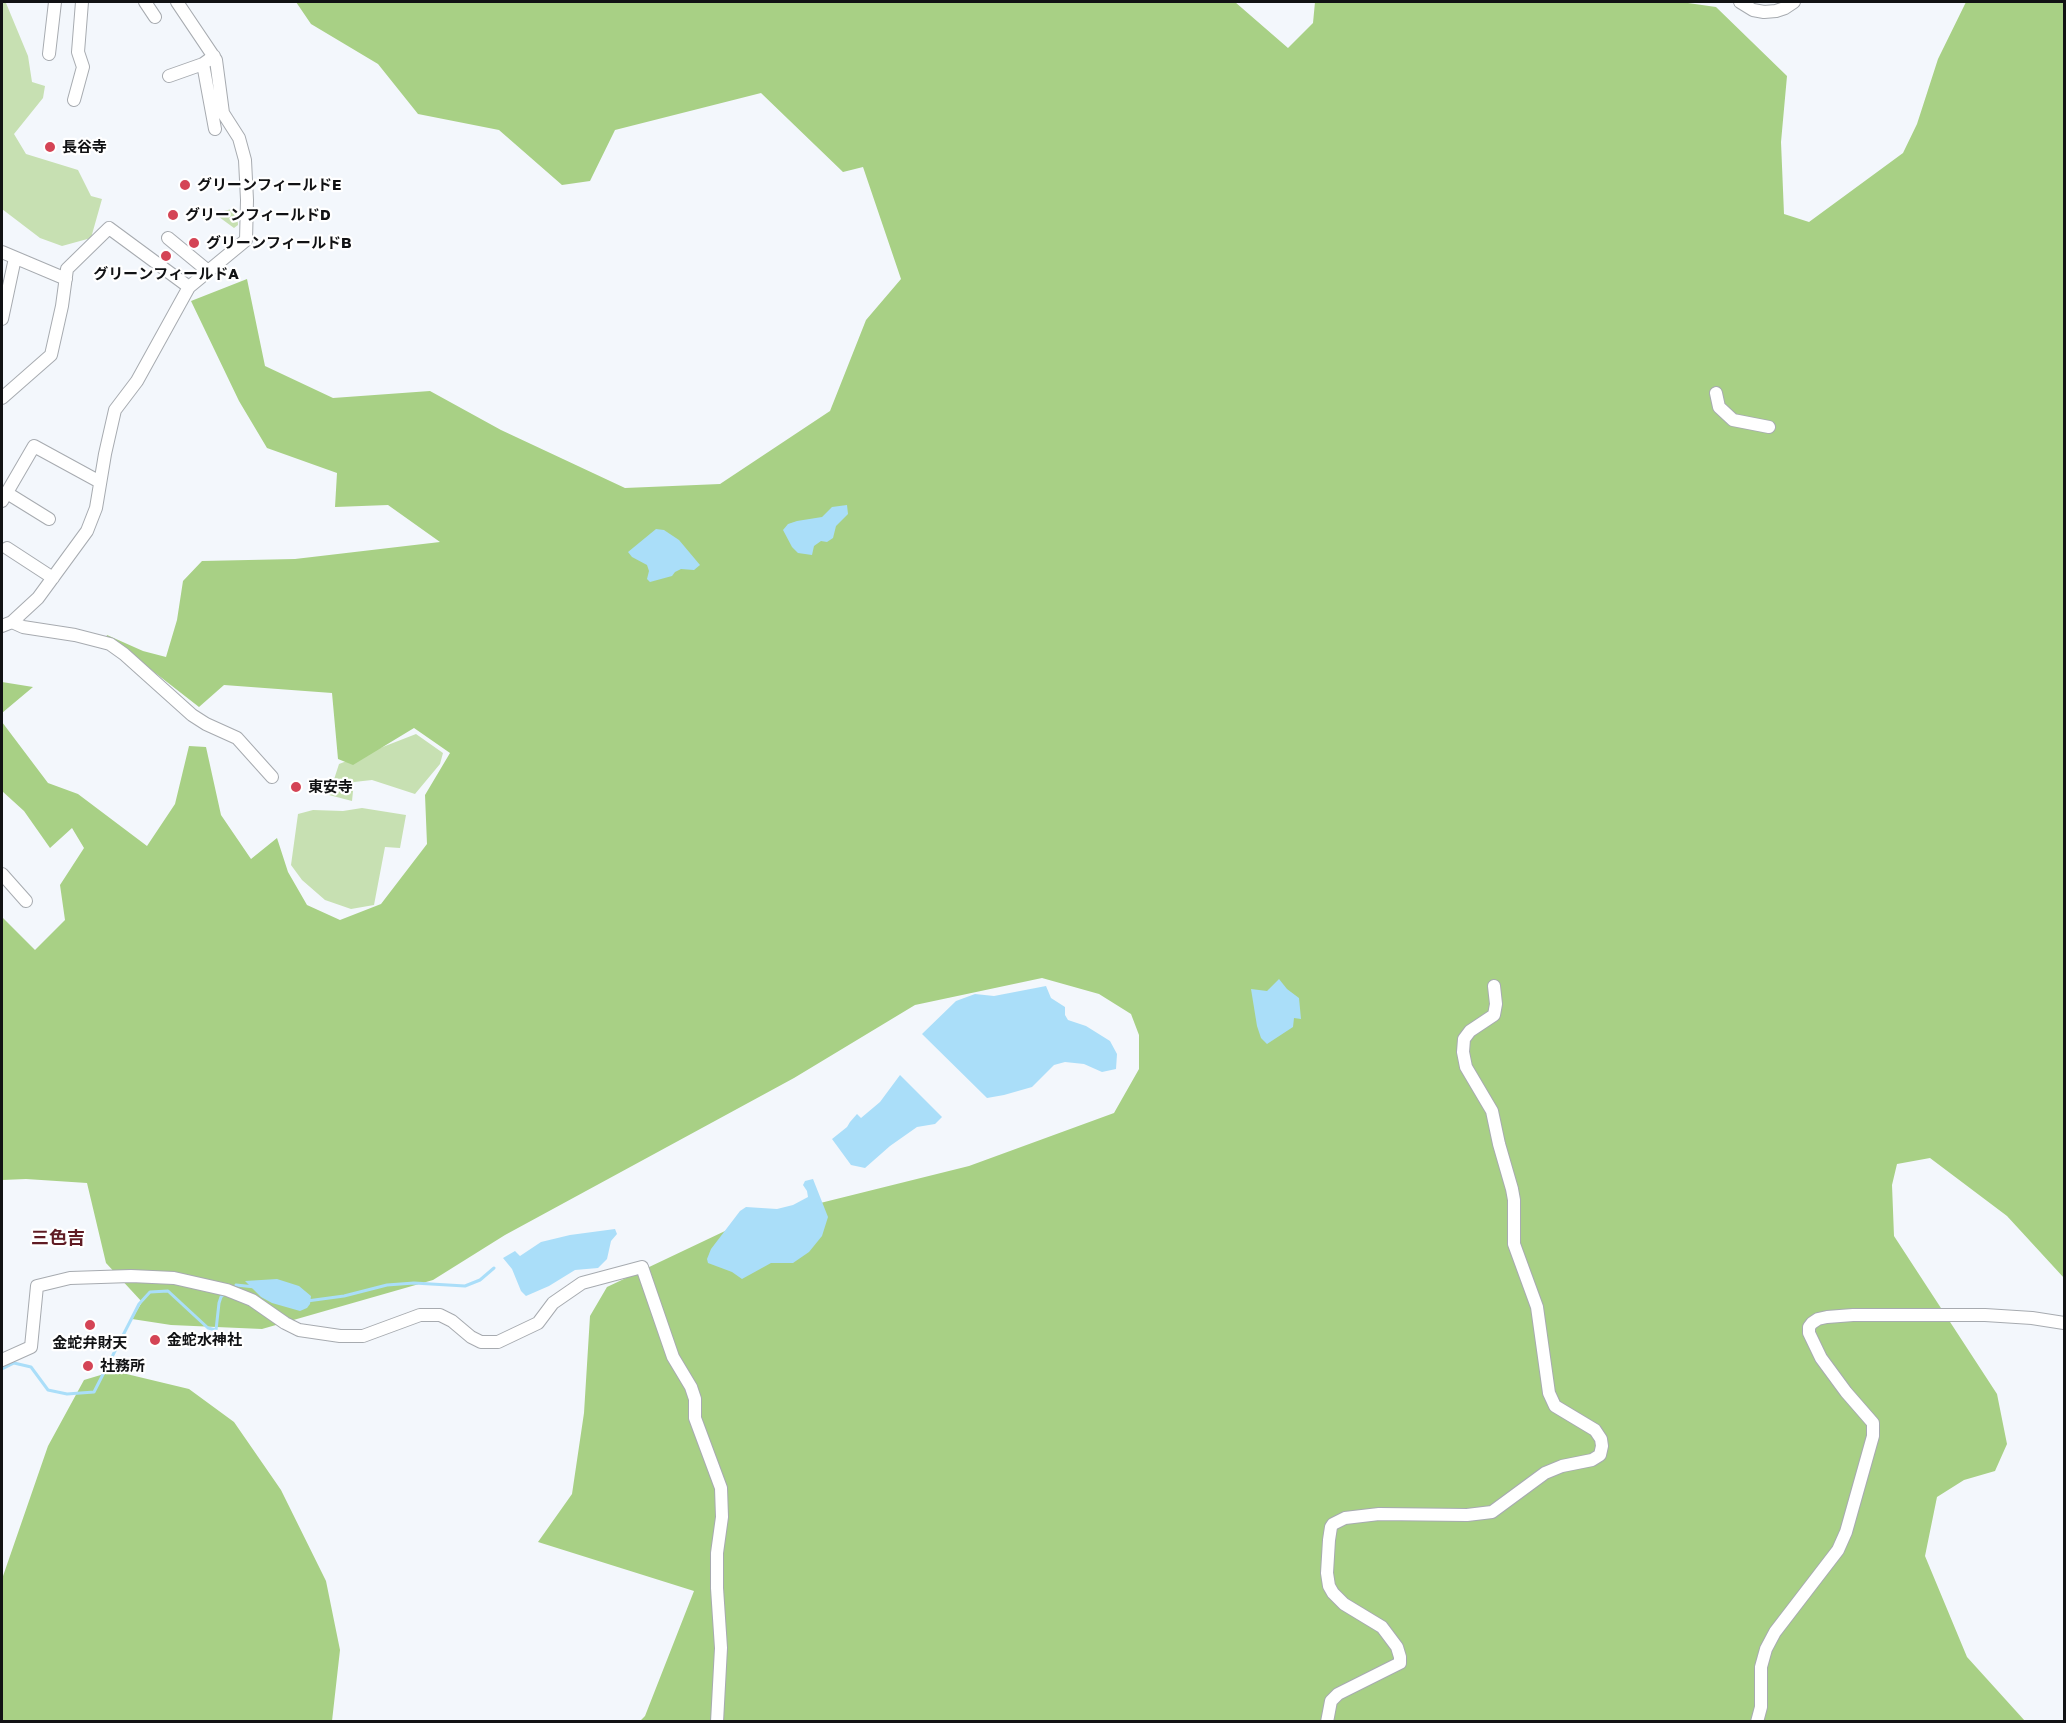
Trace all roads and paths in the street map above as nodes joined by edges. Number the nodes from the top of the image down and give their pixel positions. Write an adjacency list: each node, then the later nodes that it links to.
1 (55, 2): 8 (street)
2 (82, 2): 12 (street)
3 (145, 2): 7 (street)
4 (177, 2): 9 (street)
5 (1740, 2): 6 (street)
6 (1794, 2)
7 (155, 17)
8 (49, 54)
9 (214, 56): 10 (street); 17 (street)
10 (202, 64): 11 (street); 13 (street)
11 (169, 76)
12 (74, 100)
13 (215, 129)
14 (168, 238): 17 (street)
15 (2, 252): 16 (street)
16 (15, 258): 18 (street); 20 (street)
17 (208, 272): 19 (street)
18 (66, 279): 19 (street); 22 (street)
19 (189, 287): 24 (street)
20 (2, 319)
21 (1716, 393): 23 (street)
22 (2, 398)
23 (1769, 427)
24 (100, 482): 25 (street); 28 (street)
25 (4, 497): 26 (street)
26 (49, 519)
27 (7, 548): 28 (street)
28 (53, 578): 29 (street)
29 (7, 624): 30 (street)
30 (272, 777)
31 (2, 874): 32 (street)
32 (26, 901)
33 (1494, 986): 37 (street)
34 (2064, 1323): 38 (street)
35 (2, 1360): 36 (street)
36 (717, 1722)
37 (1327, 1722)
38 (1757, 1722)

